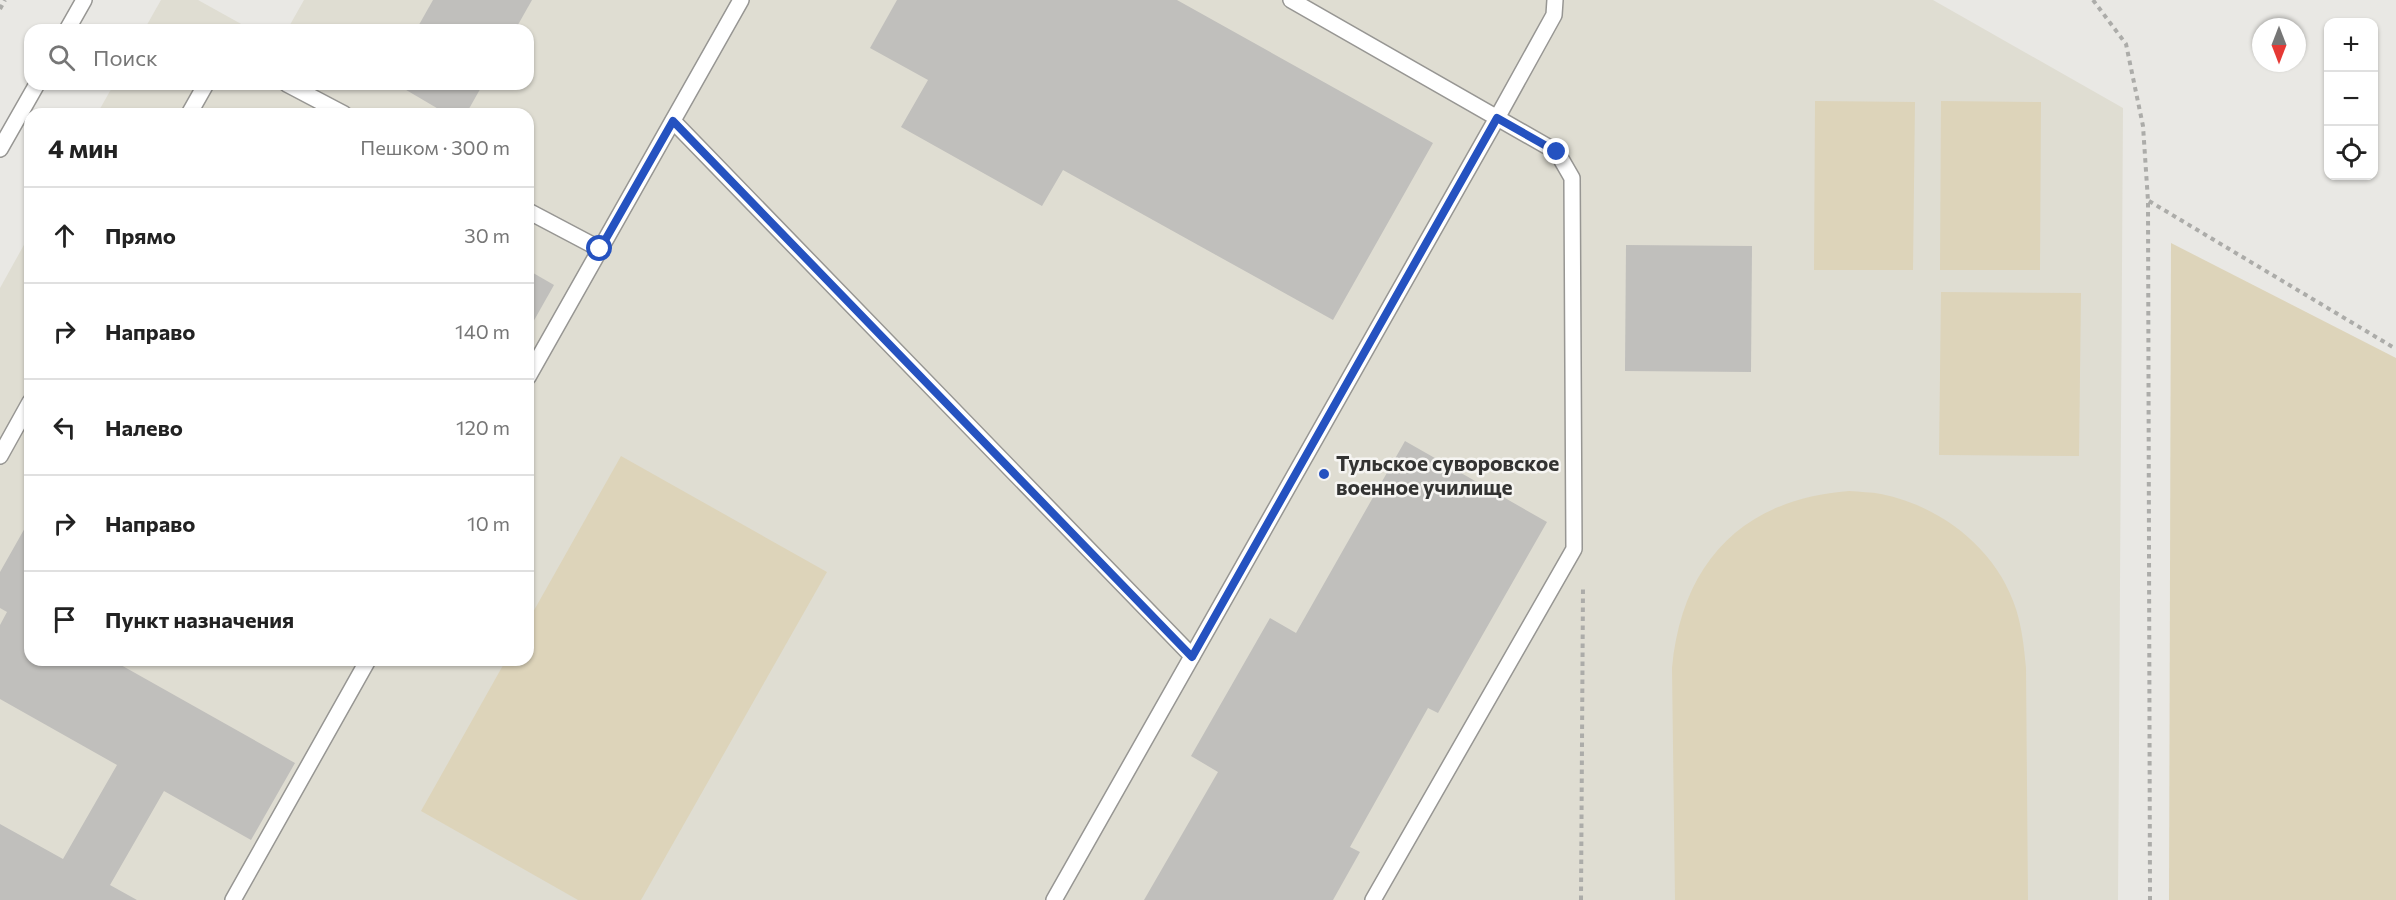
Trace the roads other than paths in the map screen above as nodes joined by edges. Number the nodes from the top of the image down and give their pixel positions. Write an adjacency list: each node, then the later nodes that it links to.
1 (84, 0): 5 (lane)
2 (741, 0): 12 (lane)
3 (1292, 0): 11 (lane)
4 (1555, 0): 11 (lane)
5 (70, 24)
6 (34, 90): 13 (lane)
7 (203, 90): 9 (lane)
8 (298, 90): 10 (lane)
9 (192, 108)
10 (333, 108)
11 (1497, 118): 19 (lane); 23 (lane)
12 (673, 121): 15 (lane); 19 (lane)
13 (0, 149)
14 (534, 214): 15 (lane)
15 (600, 249): 16 (lane)
16 (534, 366)
17 (24, 413): 18 (lane)
18 (0, 456)
19 (1192, 657): 22 (lane)
20 (365, 666): 21 (lane)
21 (233, 900)
22 (1054, 900)
23 (1373, 900)

